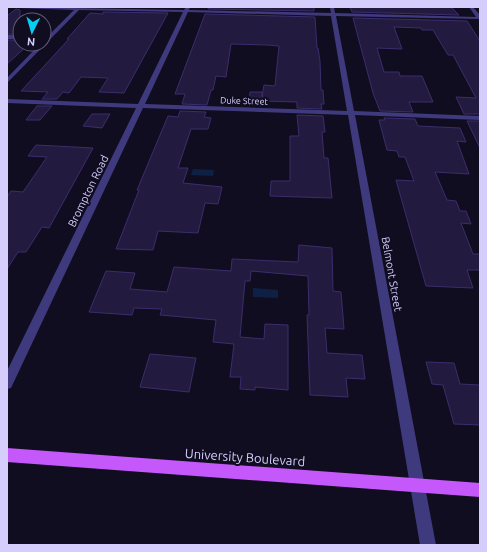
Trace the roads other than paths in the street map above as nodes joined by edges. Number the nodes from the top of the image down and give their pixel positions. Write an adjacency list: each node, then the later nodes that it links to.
1 (18, 7): 3 (street)
2 (471, 7): 6 (street)
3 (78, 8): 4 (street); 7 (street)
4 (187, 9): 5 (street); 11 (street, Brompton Road)
5 (332, 11): 6 (street); 12 (street, Belmont Street)
6 (480, 18)
7 (52, 32)
8 (34, 52): 9 (street)
9 (8, 78)
10 (7, 101): 11 (street, Duke Street)
11 (140, 106): 12 (street, Duke Street); 14 (street, Brompton Road)
12 (351, 113): 13 (street, Duke Street); 16 (street, Belmont Street)
13 (480, 118)
14 (7, 384)
15 (7, 455): 16 (main road, University Boulevard)
16 (418, 485): 17 (main road, University Boulevard); 18 (street, Belmont Street)
17 (480, 490)
18 (428, 545)

